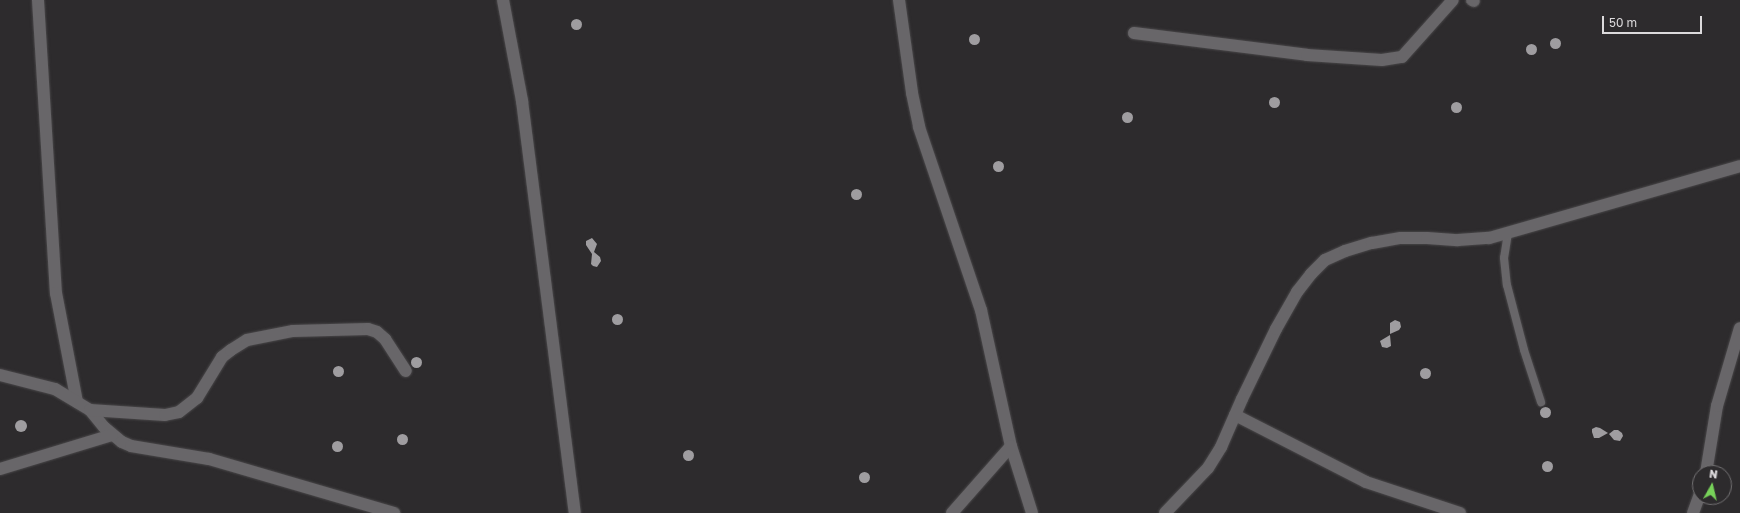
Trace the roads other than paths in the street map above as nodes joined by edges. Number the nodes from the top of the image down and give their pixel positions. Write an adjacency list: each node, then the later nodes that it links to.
1 (38, 0): 11 (street)
2 (503, 0): 20 (street)
3 (899, 0): 16 (street)
4 (1453, 0): 5 (street)
5 (1134, 33)
6 (1740, 166): 7 (street)
7 (1508, 233): 12 (lane); 14 (street)
8 (1740, 328): 17 (street)
9 (406, 371): 13 (street)
10 (0, 375): 11 (street)
11 (78, 402): 13 (street)
12 (1541, 402)
13 (90, 410): 15 (street)
14 (1235, 415): 23 (street); 24 (street)
15 (112, 434): 18 (street); 19 (street)
16 (1010, 446): 21 (street); 22 (street)
17 (1707, 465)
18 (0, 469)
19 (394, 513)
20 (575, 513)
21 (952, 513)
22 (1032, 513)
23 (1165, 513)
24 (1460, 513)

